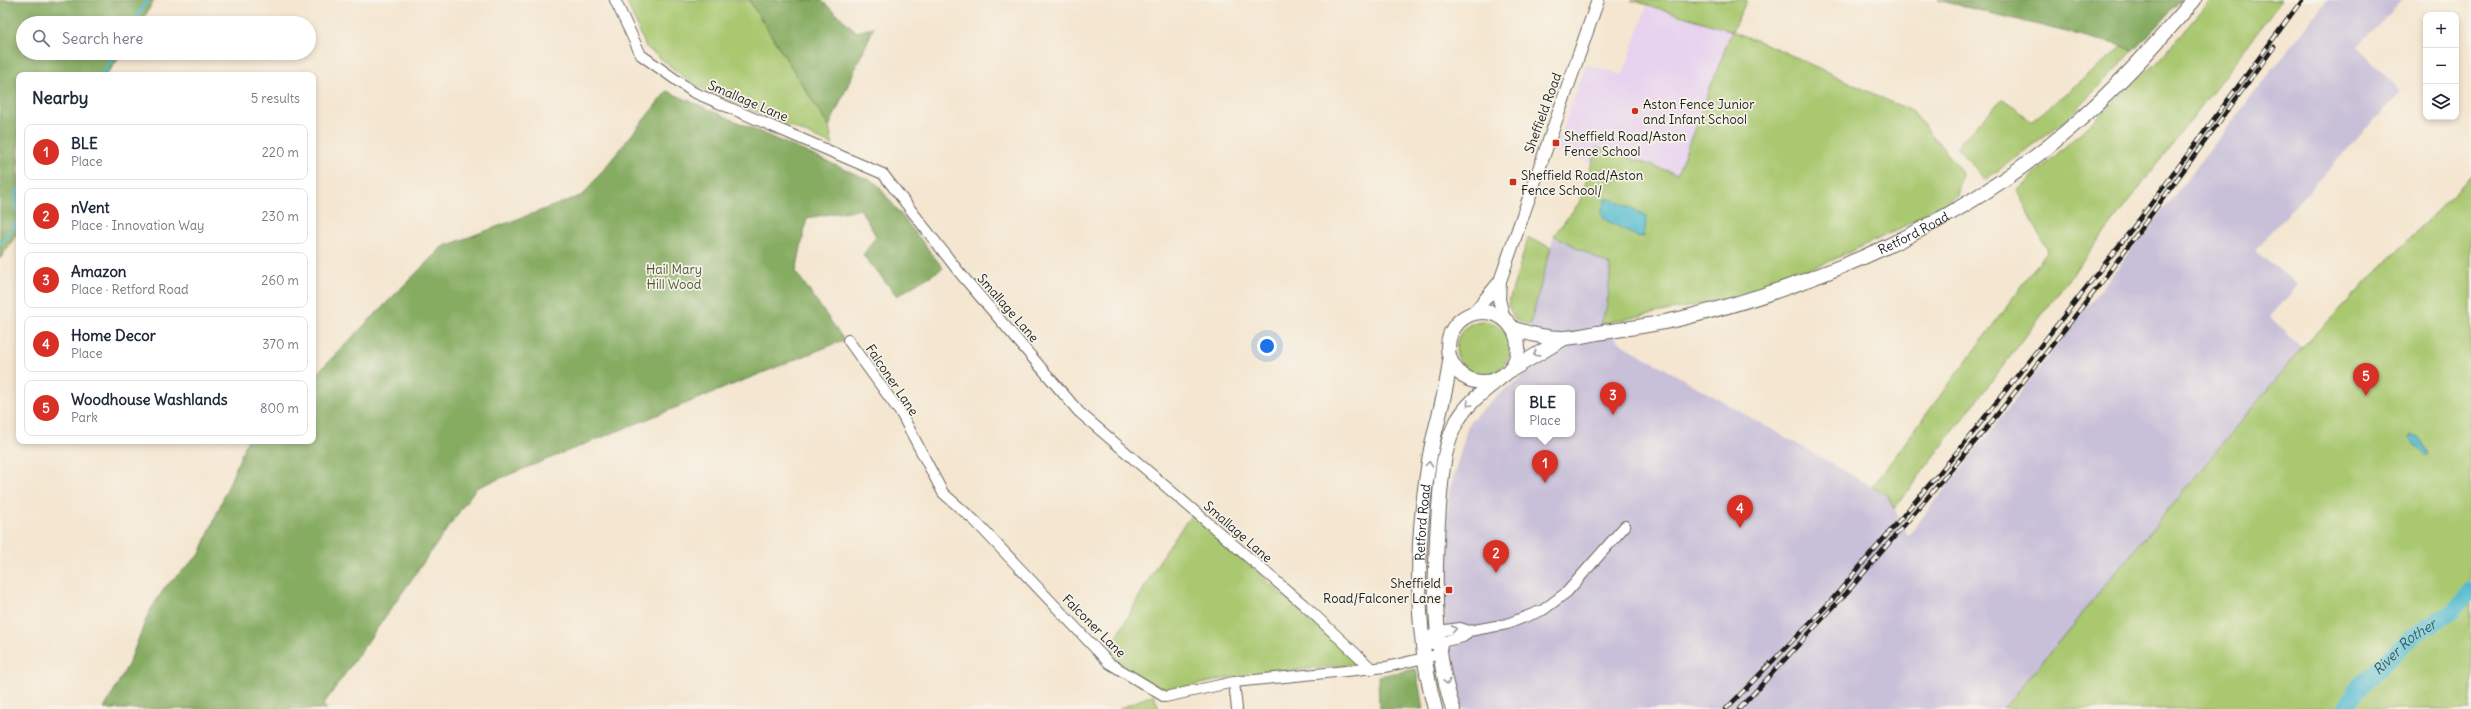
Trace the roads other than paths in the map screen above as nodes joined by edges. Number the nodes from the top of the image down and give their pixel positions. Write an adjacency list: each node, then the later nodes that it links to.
1 (615, 0): 15 (street, Smallage Lane)
2 (1598, 0): 4 (street, Sheffield Road)
3 (2194, 0): 7 (main road, Retford Road)
4 (1500, 281): 5 (street, Sheffield Road); 6 (street, Sheffield Road)
5 (1473, 314): 6 (main road); 9 (main road)
6 (1508, 323): 7 (main road, Retford Road); 10 (main road)
7 (1564, 338): 10 (main road, Retford Road, one-way to 10)
8 (848, 340): 16 (street, Falconer Lane)
9 (1450, 360): 10 (main road); 12 (main road, Retford Road, one-way to 9)
10 (1504, 375): 13 (main road, Retford Road, one-way to 13)
11 (1625, 526): 13 (street, Falconer Lane)
12 (1423, 640): 13 (street); 14 (main road, Retford Road)
13 (1439, 643): 14 (street, Falconer Lane); 19 (main road, Retford Road, one-way to 19)
14 (1425, 657): 15 (street, Falconer Lane); 18 (main road, Retford Road)
15 (1372, 669): 16 (street, Falconer Lane)
16 (1234, 682): 17 (street)
17 (1236, 709)
18 (1435, 709)
19 (1454, 709)

